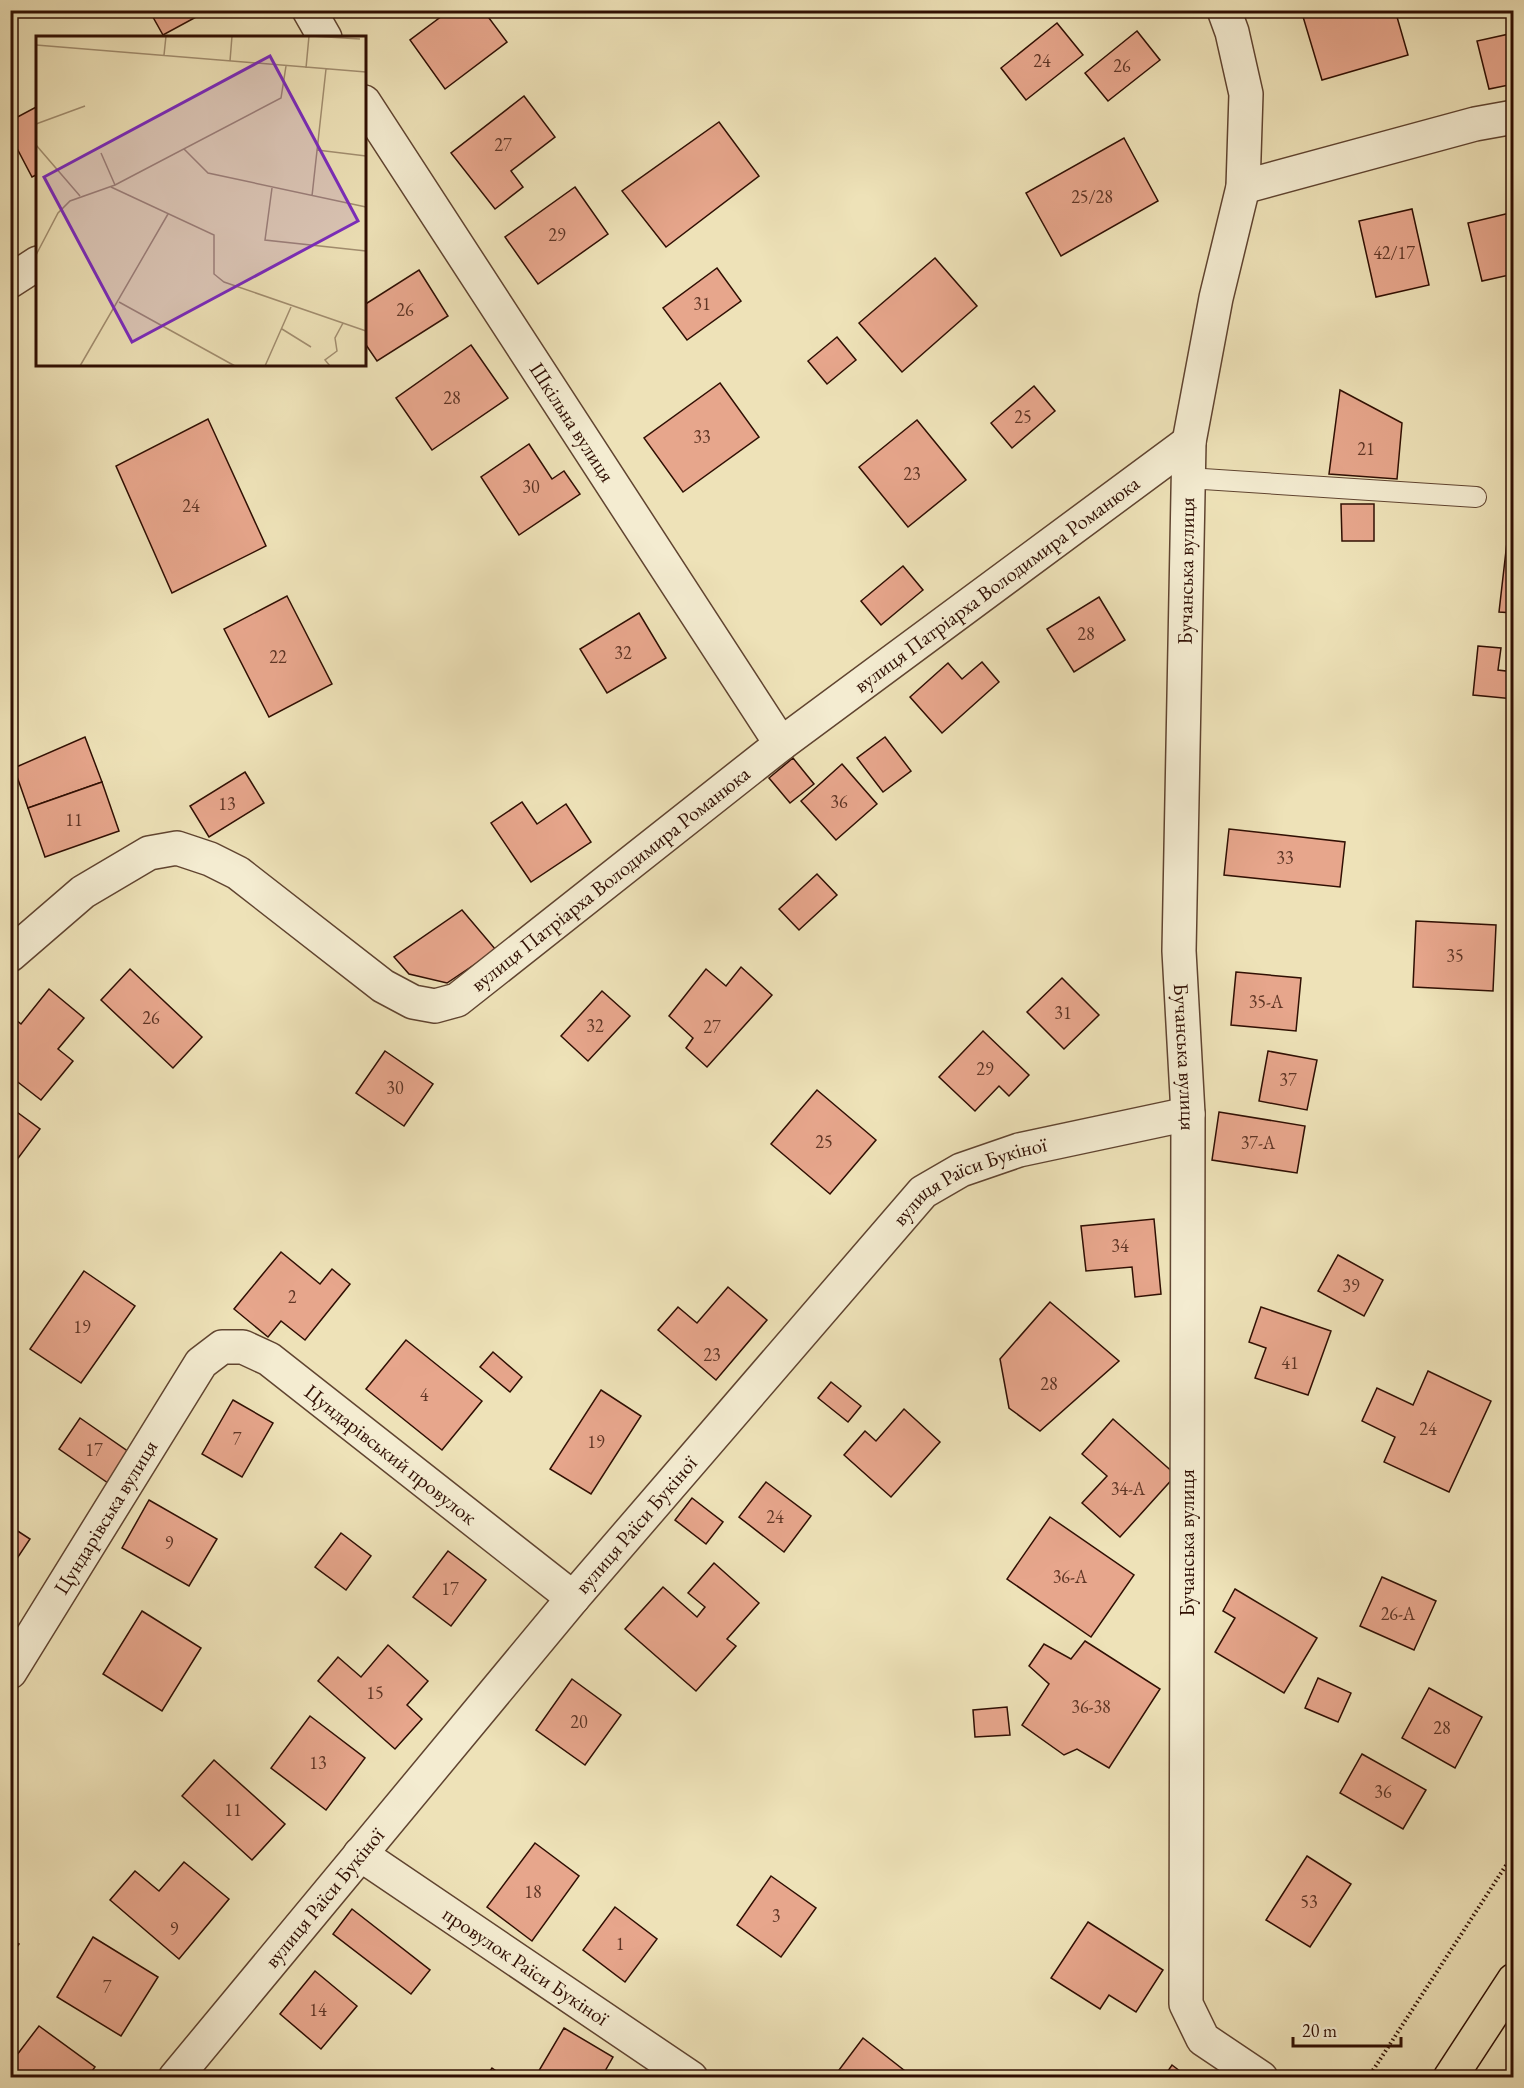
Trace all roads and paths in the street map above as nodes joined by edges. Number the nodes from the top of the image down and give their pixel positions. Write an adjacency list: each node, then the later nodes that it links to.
1 (309, 10): 3 (street)
2 (1224, 10): 6 (street, Бучанська вулиця)
3 (324, 36)
4 (366, 105): 12 (street, Шкільна вулиця)
5 (1514, 117): 6 (street)
6 (1243, 187): 9 (street, Бучанська вулиця)
7 (36, 263): 8 (street)
8 (10, 281)
9 (1189, 442): 10 (street, Бучанська вулиця); 12 (street, вулиця Патріарха Володимира Романюка)
10 (1188, 478): 11 (lane); 14 (street, Бучанська вулиця)
11 (1476, 497)
12 (781, 744): 13 (street, вулиця Патріарха Володимира Романюка)
13 (10, 955)
14 (1188, 1114): 16 (street, вулиця Раїси Букіної); 23 (street, Бучанська вулиця)
15 (201, 1363): 16 (street, Цундарівський провулок); 17 (street, Цундарівська вулиця)
16 (573, 1598): 19 (street, вулиця Раїси Букіної)
17 (10, 1672)
18 (1514, 1853): 24 (path)
19 (360, 1854): 21 (street, провулок Раїси Букіної); 22 (street, вулиця Раїси Букіної)
20 (1514, 1980): 25 (main road)
21 (675, 2073)
22 (176, 2078)
23 (1260, 2078)
24 (1368, 2078)
25 (1450, 2078)

